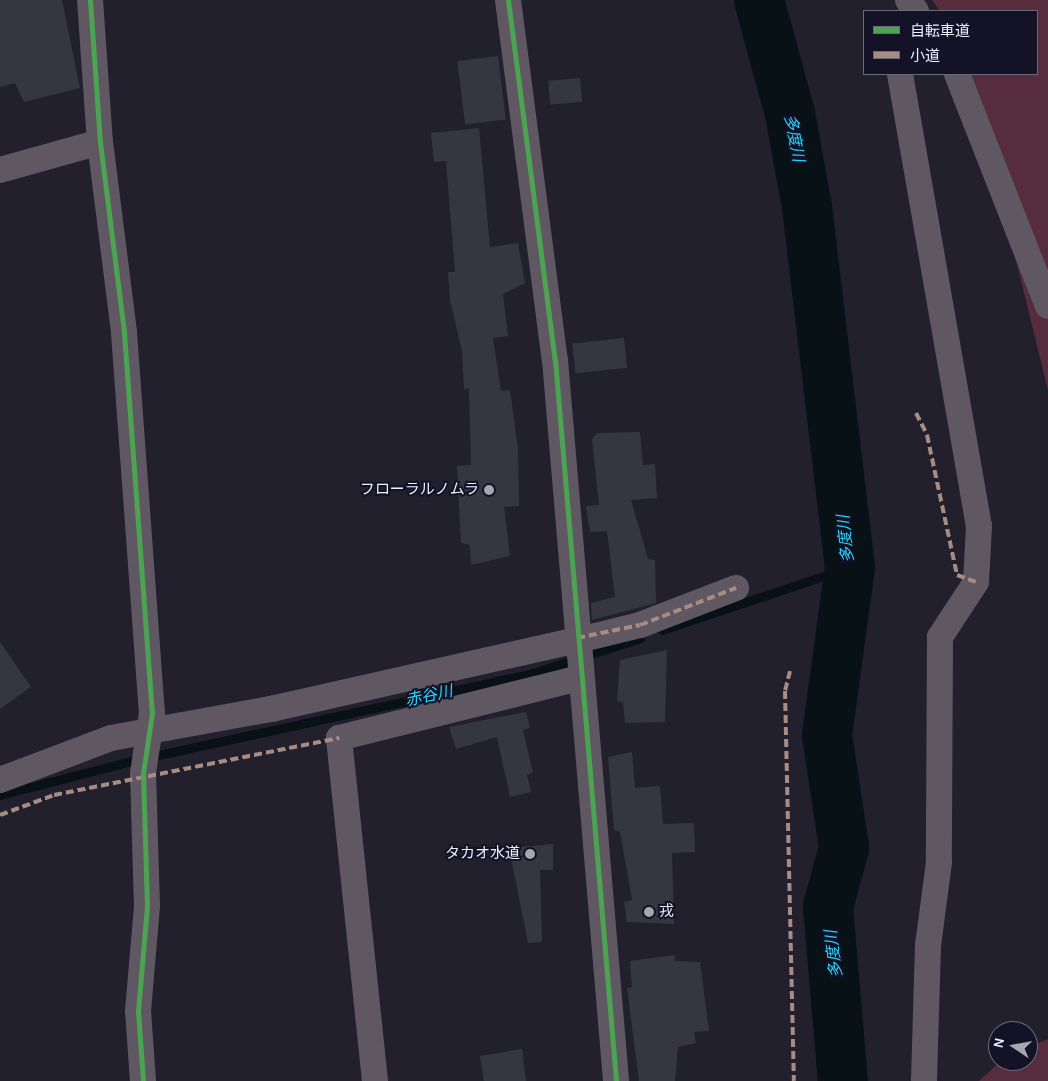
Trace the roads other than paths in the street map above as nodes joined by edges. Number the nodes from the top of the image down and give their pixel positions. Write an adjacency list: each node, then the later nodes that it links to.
1 (90, 0): 5 (street)
2 (508, 0): 9 (street)
3 (900, 75): 16 (street)
4 (957, 75): 7 (street)
5 (100, 142): 6 (street); 11 (street)
6 (0, 170)
7 (1048, 306)
8 (736, 588): 9 (street)
9 (577, 638): 10 (street); 11 (street)
10 (580, 678): 14 (street); 15 (street)
11 (147, 736): 12 (street); 13 (street)
12 (0, 780)
13 (143, 1081)
14 (375, 1081)
15 (616, 1081)
16 (924, 1081)

